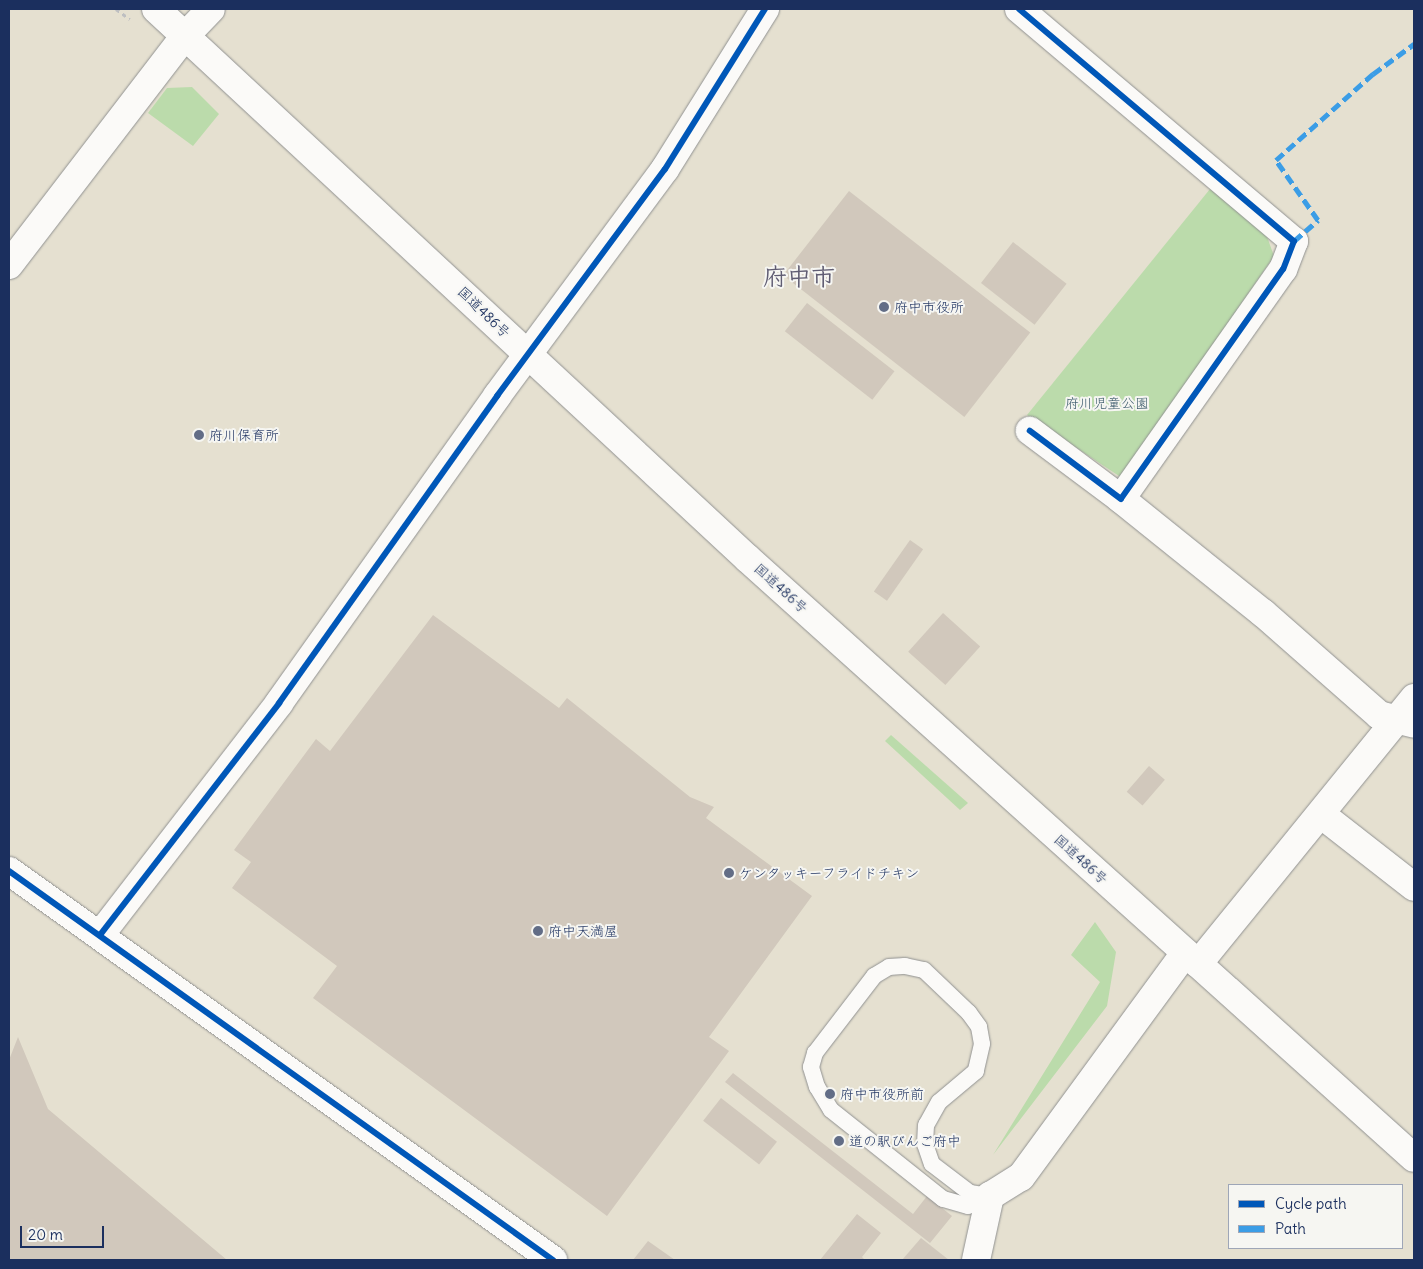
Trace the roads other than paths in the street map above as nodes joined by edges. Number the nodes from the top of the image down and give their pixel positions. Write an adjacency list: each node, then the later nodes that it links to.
1 (156, 9): 5 (main road, 国道486号)
2 (211, 9): 5 (main road)
3 (765, 9): 7 (main road)
4 (1019, 9): 9 (main road)
5 (186, 36): 6 (main road); 7 (main road, 国道486号)
6 (9, 265)
7 (528, 355): 15 (main road); 16 (main road, 国道486号)
8 (1030, 431): 9 (main road)
9 (1121, 499): 11 (main road)
10 (1414, 698): 11 (main road)
11 (1404, 722): 12 (main road)
12 (1322, 815): 14 (main road); 16 (main road)
13 (9, 871): 15 (main road)
14 (1414, 887)
15 (100, 935): 19 (main road)
16 (1192, 959): 17 (main road, 国道486号); 18 (main road)
17 (1414, 1158)
18 (990, 1196): 18 (lane); 20 (main road)
19 (553, 1260)
20 (976, 1260)

